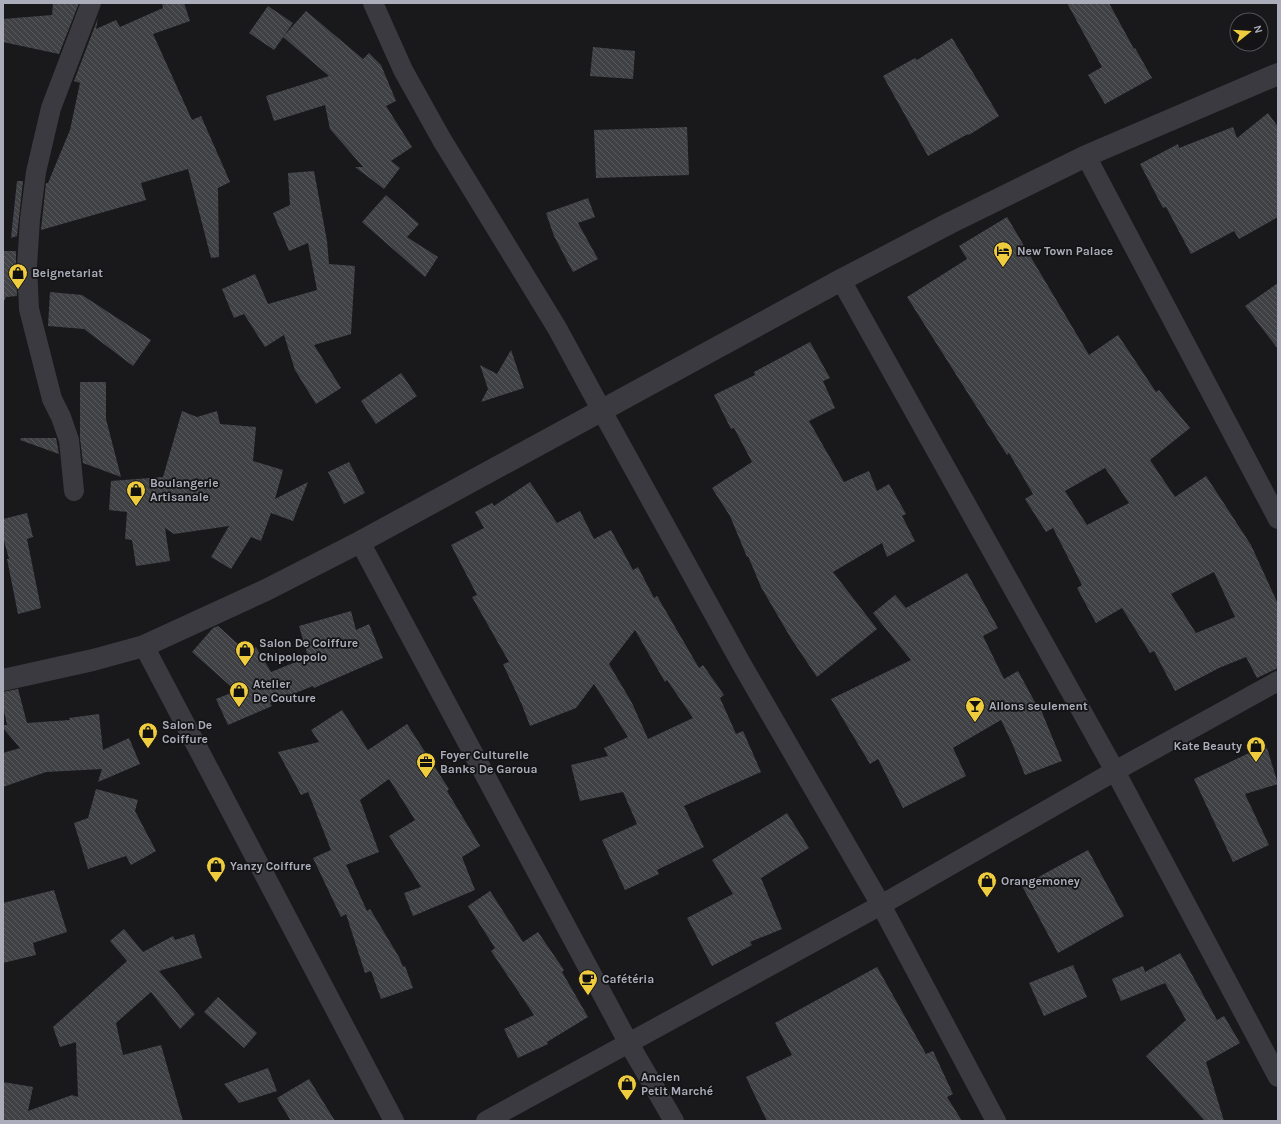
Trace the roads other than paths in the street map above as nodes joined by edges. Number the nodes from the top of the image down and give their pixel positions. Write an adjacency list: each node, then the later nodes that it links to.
1 (91, 3): 7 (street)
2 (373, 3): 6 (street)
3 (1278, 74): 4 (street)
4 (1086, 156): 5 (street); 8 (street)
5 (841, 280): 6 (street); 13 (street)
6 (602, 411): 9 (street); 14 (street)
7 (74, 491)
8 (1278, 519)
9 (360, 542): 10 (street); 15 (street)
10 (144, 646): 11 (street); 17 (street)
11 (3, 680)
12 (1278, 681): 13 (street)
13 (1116, 771): 14 (street); 16 (street)
14 (881, 905): 15 (street); 20 (street)
15 (628, 1042): 18 (street); 19 (street)
16 (1278, 1077)
17 (394, 1121)
18 (486, 1121)
19 (674, 1121)
20 (996, 1121)

